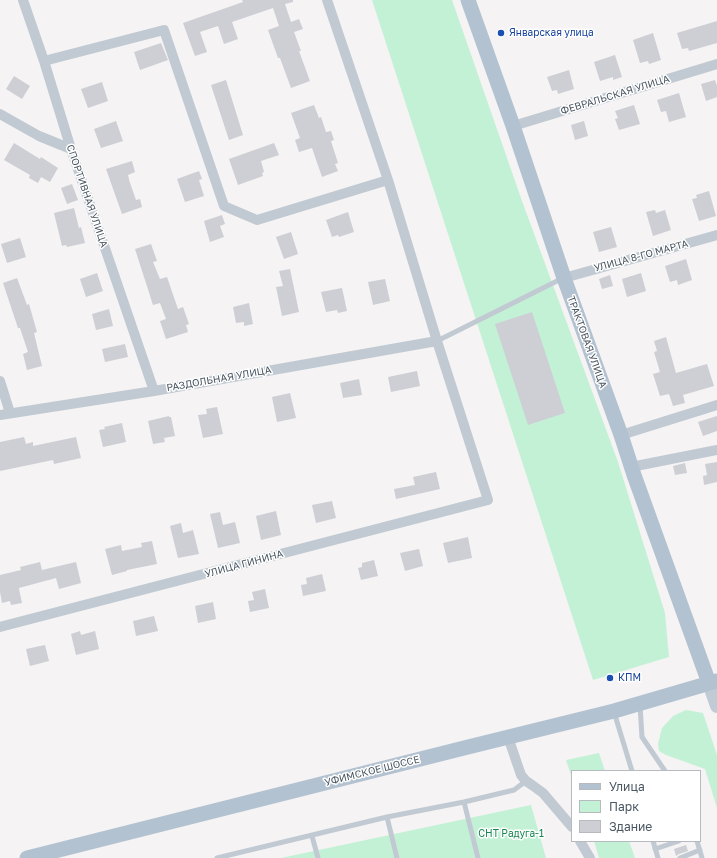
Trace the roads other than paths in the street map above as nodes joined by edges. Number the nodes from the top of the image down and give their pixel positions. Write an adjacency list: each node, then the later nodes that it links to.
1 (23, 0): 4 (street, СПОРТИВНАЯ УЛИЦА)
2 (327, 0): 9 (street)
3 (468, 0): 7 (main road, ТРАКТОВАЯ УЛИЦА)
4 (44, 61): 8 (street, СПОРТИВНАЯ УЛИЦА); 9 (street)
5 (717, 64): 7 (street, ФЕВРАЛЬСКАЯ УЛИЦА)
6 (0, 114): 8 (street)
7 (513, 126): 11 (main road, ТРАКТОВАЯ УЛИЦА)
8 (71, 148): 14 (street, СПОРТИВНАЯ УЛИЦА)
9 (388, 180): 12 (street)
10 (717, 236): 11 (street, УЛИЦА 8-ГО МАРТА)
11 (564, 278): 12 (lane); 17 (main road, ТРАКТОВАЯ УЛИЦА)
12 (437, 341): 14 (street, РАЗДОЛЬНАЯ УЛИЦА); 20 (street, УЛИЦА ГИНИНА)
13 (0, 381): 16 (street)
14 (154, 391): 16 (street, РАЗДОЛЬНАЯ УЛИЦА)
15 (717, 405): 17 (street)
16 (5, 414)
17 (621, 435): 19 (main road, ТРАКТОВАЯ УЛИЦА)
18 (717, 450): 19 (street)
19 (631, 467): 21 (main road, ТРАКТОВАЯ УЛИЦА)
20 (0, 627)
21 (713, 682): 22 (main road, УФИМСКОЕ ШОССЕ); 23 (main road)
22 (640, 703): 24 (main road, УФИМСКОЕ ШОССЕ); 27 (lane)
23 (717, 706)
24 (614, 711): 25 (main road, УФИМСКОЕ ШОССЕ); 26 (lane)
25 (508, 737): 28 (street); 40 (main road, УФИМСКОЕ ШОССЕ)
26 (632, 770)
27 (664, 770)
28 (526, 781): 29 (lane); 31 (street)
29 (464, 802): 30 (lane); 44 (lane)
30 (386, 817): 32 (lane); 43 (lane)
31 (571, 826)
32 (312, 836): 39 (lane); 42 (lane)
33 (581, 842): 45 (street)
34 (653, 842): 37 (lane)
35 (675, 842): 37 (lane)
36 (697, 842): 38 (lane)
37 (656, 849): 46 (lane)
38 (700, 850): 47 (lane); 48 (lane)
39 (236, 855): 41 (lane)
40 (27, 858)
41 (217, 858)
42 (318, 858)
43 (397, 858)
44 (478, 858)
45 (590, 858)
46 (658, 858)
47 (680, 858)
48 (702, 858)

